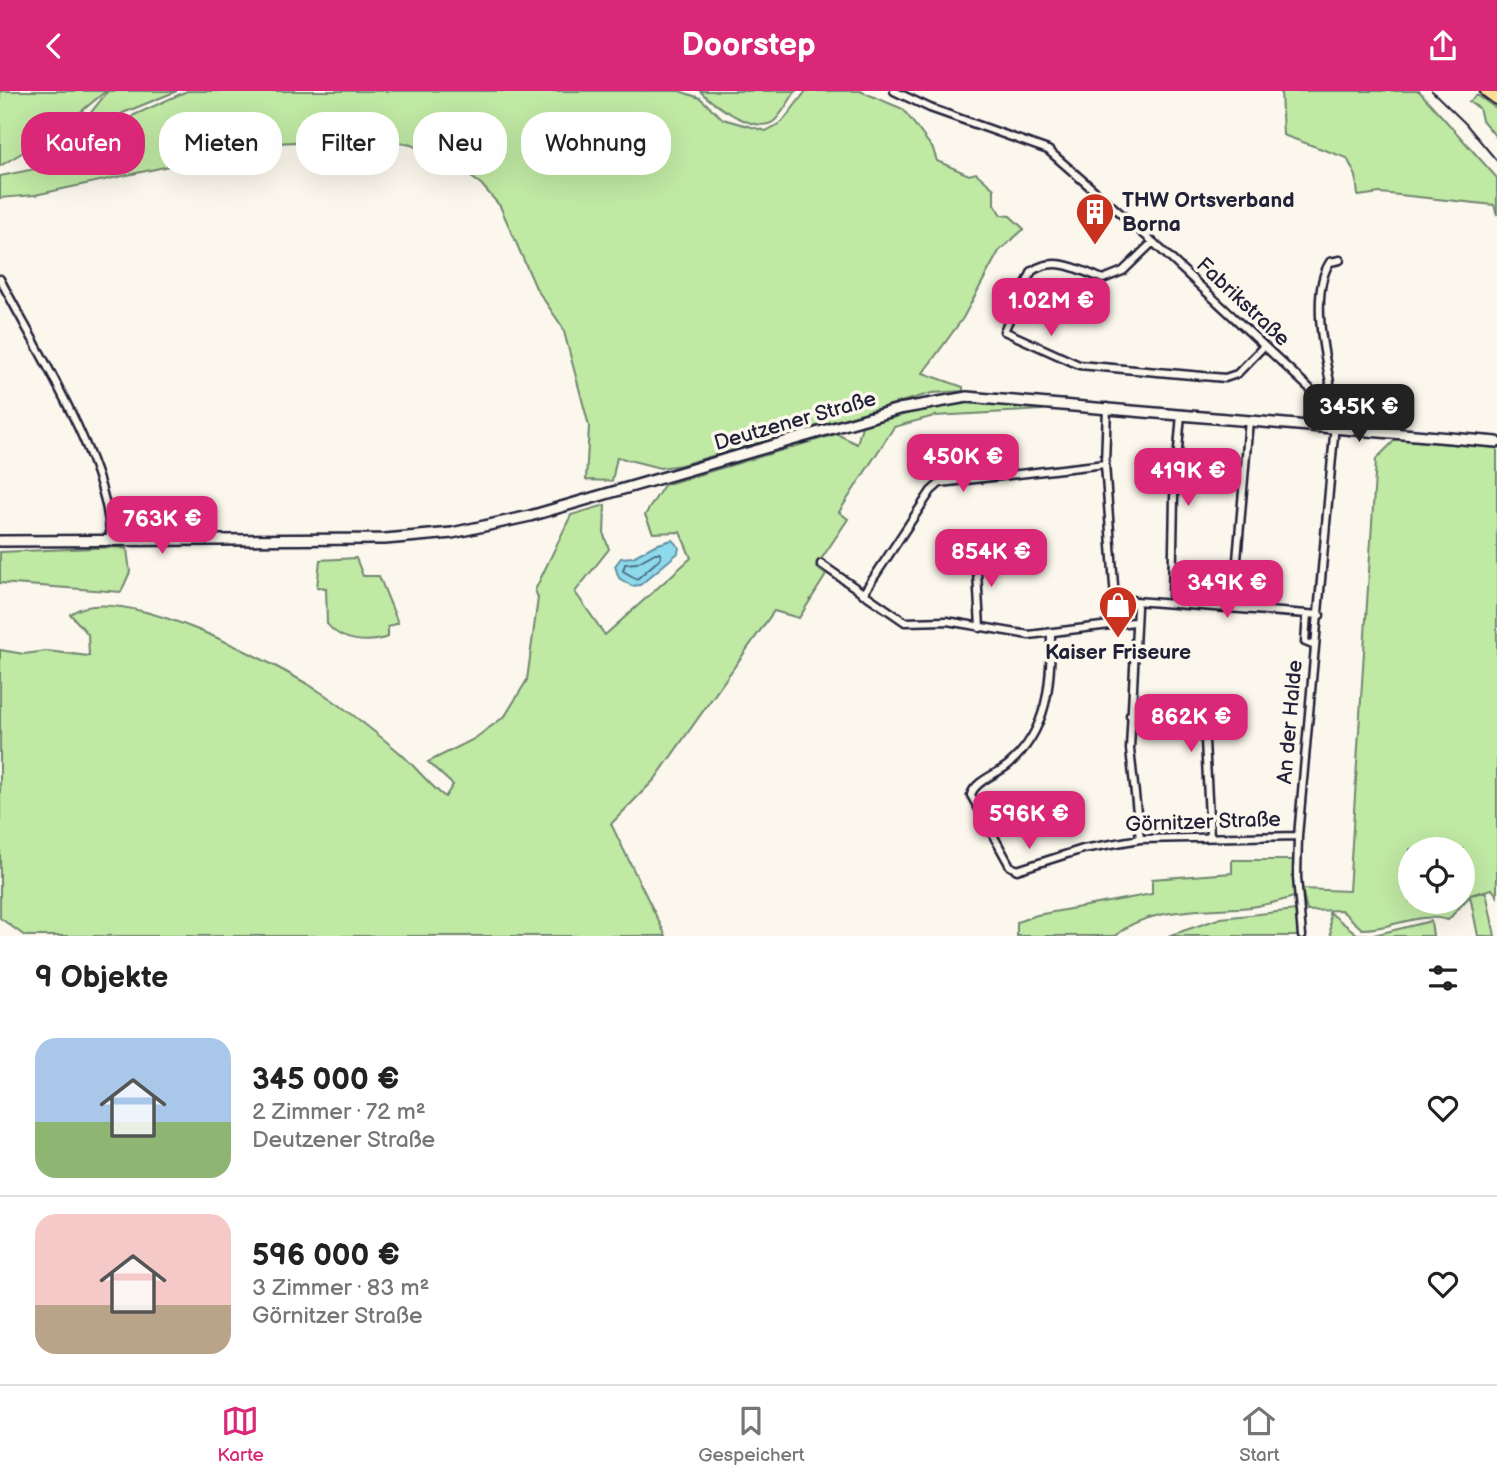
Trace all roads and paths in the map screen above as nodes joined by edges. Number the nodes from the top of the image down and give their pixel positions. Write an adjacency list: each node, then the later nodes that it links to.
1 (894, 91): 4 (street, Fabrikstraße)
2 (1486, 91): 3 (main road)
3 (1497, 99)
4 (1153, 242): 7 (street, Fabrikstraße); 7 (street)
5 (1340, 260): 8 (street)
6 (0, 279): 16 (street)
7 (1264, 345): 8 (street, Fabrikstraße)
8 (1322, 398): 12 (street, Fabrikstraße)
9 (1107, 407): 10 (main road, Deutzener Straße); 14 (street); 16 (main road, Deutzener Straße)
10 (1181, 414): 11 (main road, Deutzener Straße); 22 (street)
11 (1249, 420): 12 (main road, Deutzener Straße); 23 (street)
12 (1337, 428): 13 (main road, Deutzener Straße); 25 (street, An der Halde)
13 (1497, 442)
14 (1105, 464): 19 (street); 20 (street)
15 (0, 541): 16 (main road, Deutzener Straße)
16 (110, 541)
17 (976, 552): 28 (street)
18 (821, 564): 19 (street)
19 (863, 594): 28 (street)
20 (1117, 595): 21 (street); 27 (street)
21 (1135, 600): 22 (street); 26 (street)
22 (1172, 602): 23 (street)
23 (1233, 607): 24 (street)
24 (1307, 614): 25 (street); 30 (street)
25 (1320, 615): 30 (street, An der Halde)
26 (1134, 622): 27 (street); 31 (street)
27 (1117, 626): 29 (street)
28 (980, 628): 29 (street)
29 (1051, 633): 34 (street, Görnitzer Straße)
30 (1315, 646): 33 (street, An der Halde)
31 (1130, 715): 32 (street); 34 (street)
32 (1210, 837): 33 (street, Görnitzer Straße); 34 (street, Görnitzer Straße)
33 (1298, 837): 35 (street, An der Halde)
34 (1140, 839)
35 (1302, 936)

